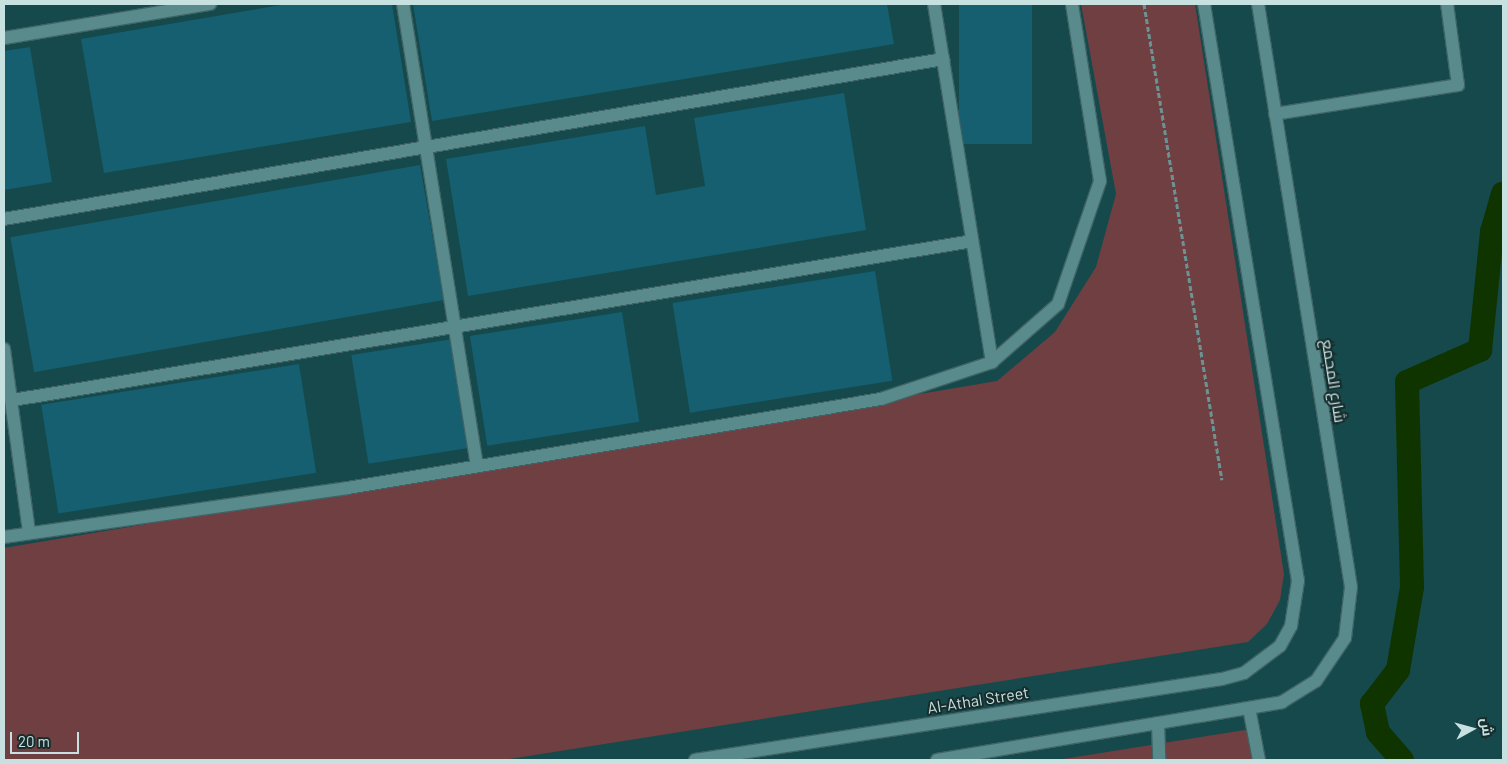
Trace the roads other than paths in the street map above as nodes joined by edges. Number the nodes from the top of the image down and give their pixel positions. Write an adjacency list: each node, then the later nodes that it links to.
1 (210, 4): 8 (street)
2 (403, 4): 11 (street)
3 (934, 4): 9 (street)
4 (1072, 4): 16 (street)
5 (1204, 4): 23 (street, Al-Athal Street)
6 (1258, 4): 10 (street, شارع المجمع)
7 (1447, 4): 10 (street)
8 (4, 38)
9 (943, 59): 11 (street); 13 (street)
10 (1275, 114): 21 (street, شارع المجمع)
11 (426, 149): 12 (street); 14 (street)
12 (4, 219)
13 (972, 242): 14 (street); 16 (street)
14 (454, 329): 17 (street); 18 (street)
15 (4, 348): 17 (street)
16 (992, 362): 18 (street)
17 (13, 400): 19 (street)
18 (477, 466): 19 (street)
19 (29, 532): 20 (street)
20 (4, 537)
21 (1248, 708): 22 (street); 26 (street)
22 (1158, 723): 24 (street); 25 (street)
23 (695, 760)
24 (938, 760)
25 (1159, 760)
26 (1259, 760)

